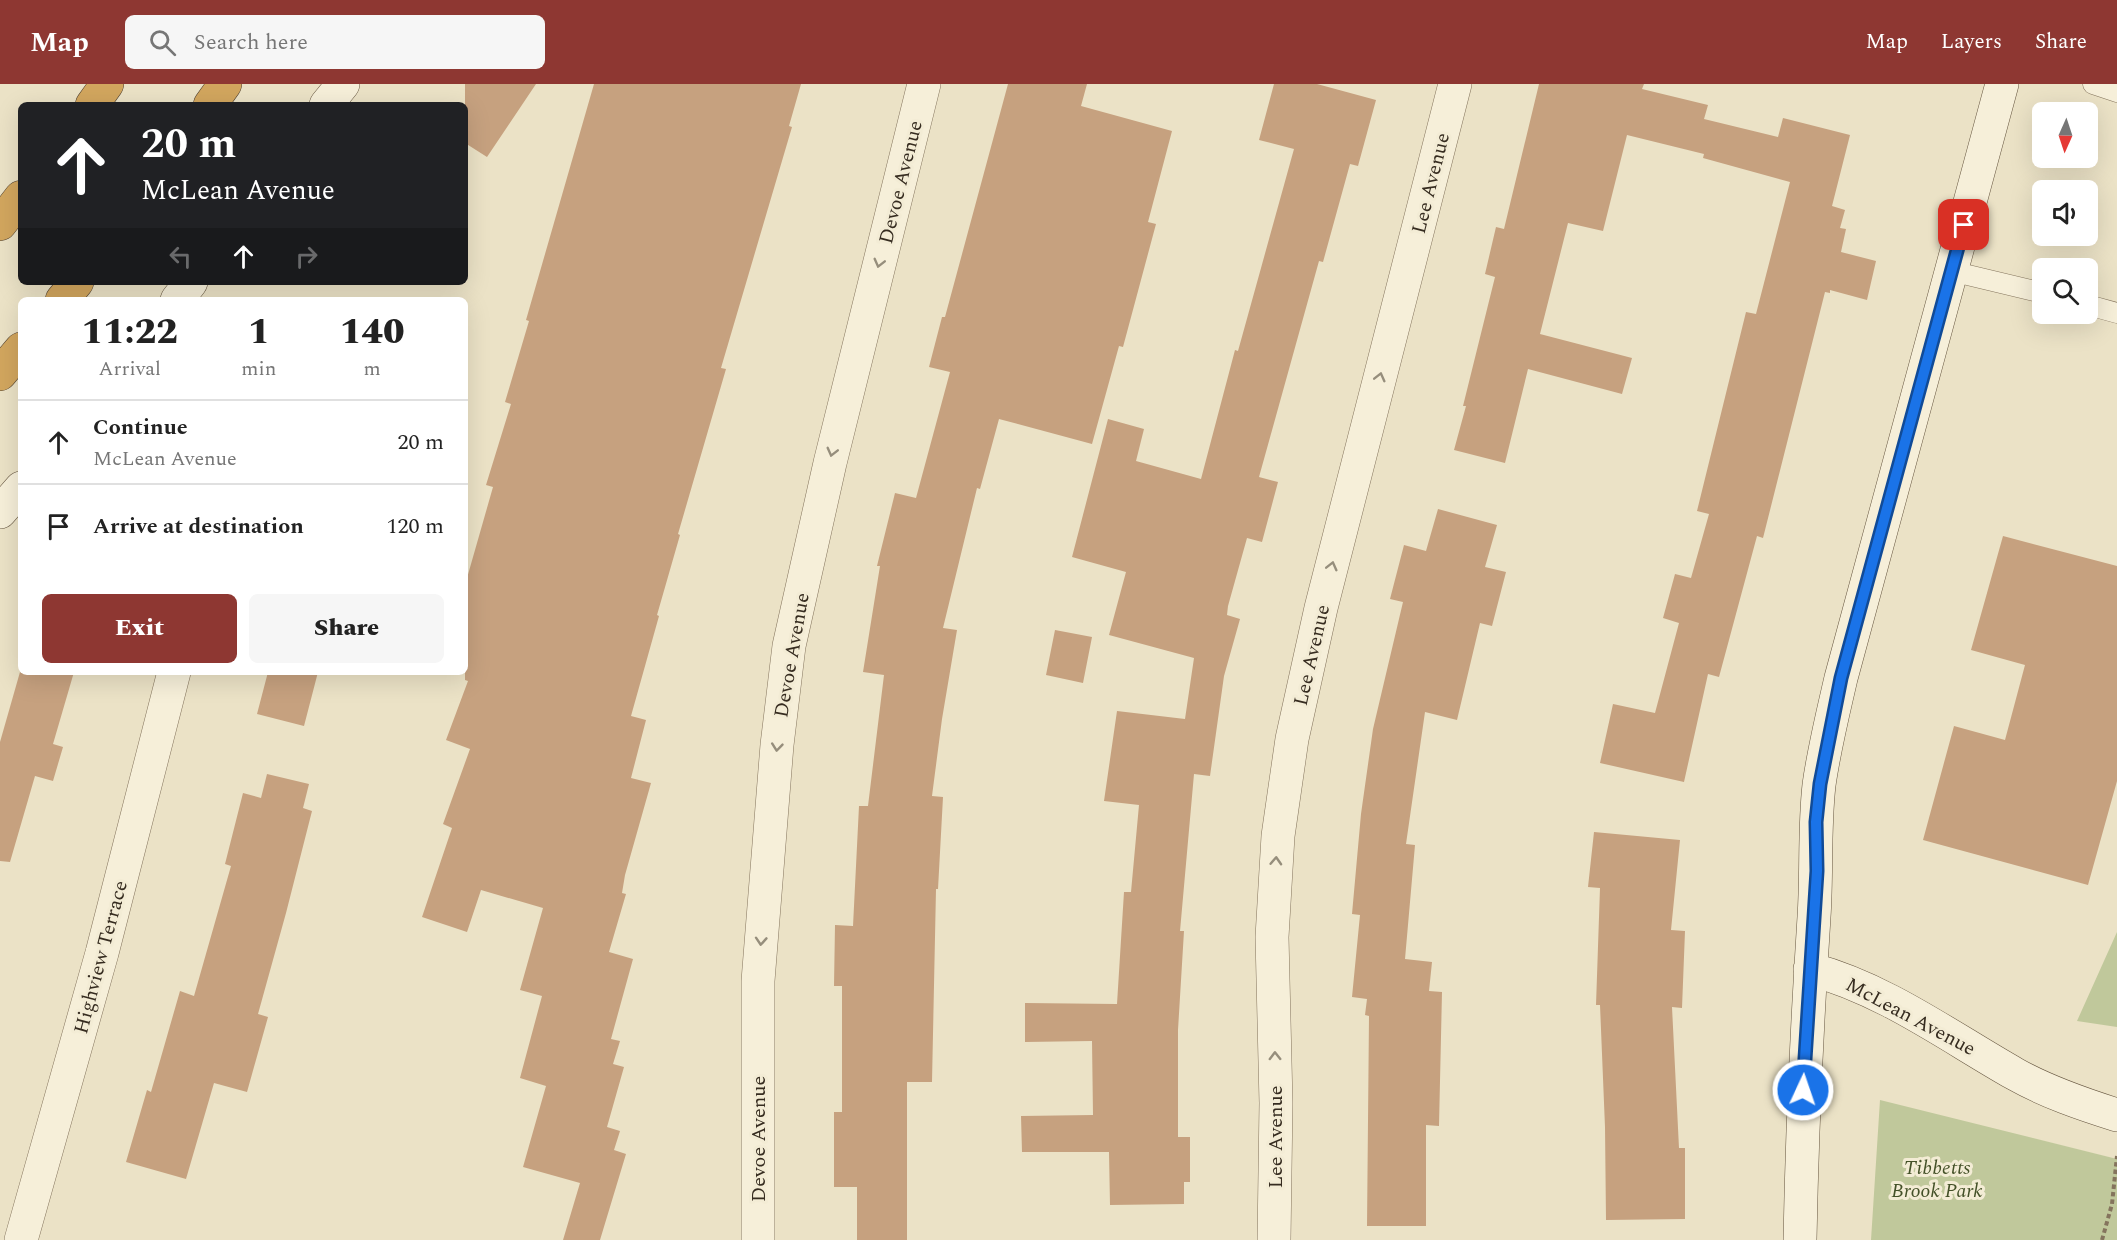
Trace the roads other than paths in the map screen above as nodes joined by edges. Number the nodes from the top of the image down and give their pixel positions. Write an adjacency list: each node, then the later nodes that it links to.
1 (107, 84): 9 (highway)
2 (225, 84): 10 (highway)
3 (343, 84): 11 (street)
4 (924, 84): 28 (street, Devoe Avenue, one-way to 28)
5 (1455, 84): 29 (street, Lee Avenue, one-way to 5)
6 (2093, 84): 8 (lane)
7 (1999, 85): 14 (street)
8 (2117, 92)
9 (94, 102)
10 (212, 102)
11 (328, 102)
12 (18, 201): 13 (highway)
13 (0, 224)
14 (1951, 271): 16 (lane); 25 (street)
15 (74, 285): 17 (highway)
16 (2032, 290)
17 (64, 297)
18 (2098, 308): 19 (lane)
19 (2117, 313)
20 (18, 353): 21 (highway)
21 (0, 374)
22 (18, 491): 23 (street)
23 (0, 512)
24 (173, 675): 27 (street, Highview Terrace)
25 (1810, 969): 26 (street, McLean Avenue); 30 (street)
26 (2117, 1115)
27 (21, 1240)
28 (758, 1240)
29 (1274, 1240)
30 (1800, 1240)

